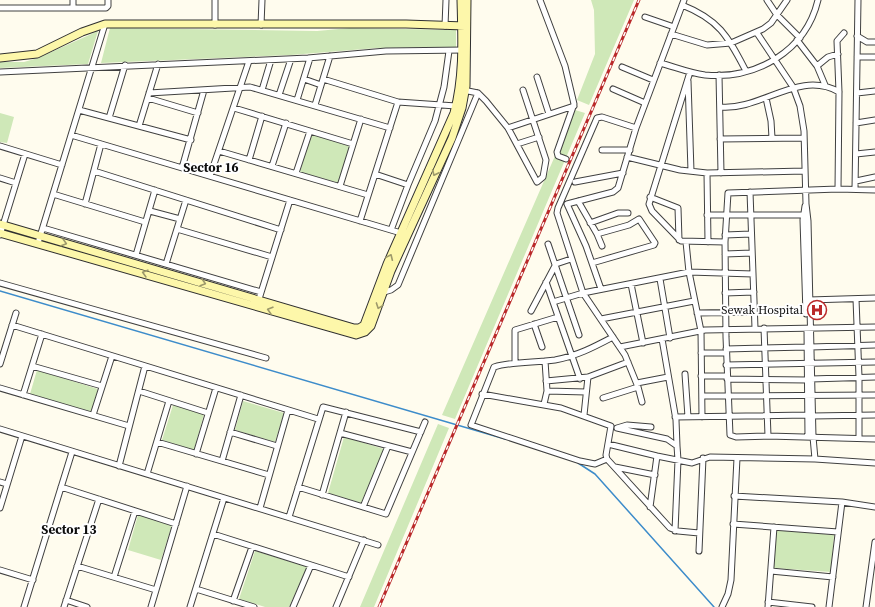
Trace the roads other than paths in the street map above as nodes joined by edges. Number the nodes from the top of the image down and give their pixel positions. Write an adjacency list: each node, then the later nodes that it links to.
1 (73, 0): 15 (street)
2 (108, 0): 15 (street)
3 (215, 0): 19 (street)
4 (262, 0): 20 (street)
5 (446, 0): 21 (street)
6 (461, 0): 22 (street)
7 (467, 0): 22 (street)
8 (540, 0): 79 (street)
9 (767, 0): 16 (street)
10 (787, 0): 16 (street)
11 (818, 0): 28 (street)
12 (858, 0): 27 (street)
13 (683, 3): 23 (street); 30 (street)
14 (0, 8): 15 (street)
15 (73, 8)
16 (777, 15): 24 (street); 28 (street)
17 (645, 17): 23 (street)
18 (105, 24): 19 (street); 37 (street); 46 (street)
19 (215, 25): 20 (street)
20 (261, 25): 21 (street)
21 (445, 26): 22 (street)
22 (464, 26): 32 (street)
23 (674, 27): 26 (street)
24 (757, 32): 30 (street); 40 (street)
25 (844, 33): 33 (street)
26 (671, 34): 30 (street); 43 (street)
27 (858, 36): 29 (street); 35 (street)
28 (799, 39): 40 (street); 47 (street)
29 (875, 42)
30 (731, 43): 49 (street)
31 (449, 50): 32 (street); 34 (street); 76 (street)
32 (464, 50): 64 (street)
33 (838, 54): 47 (street); 67 (street)
34 (330, 56): 38 (street); 57 (street)
35 (857, 57): 36 (street); 69 (street)
36 (875, 57)
37 (0, 58)
38 (310, 58): 39 (street); 54 (street)
39 (291, 59): 41 (street); 70 (street)
40 (774, 59): 49 (street); 60 (street)
41 (271, 60): 42 (street); 63 (street)
42 (249, 61): 44 (street); 59 (street)
43 (660, 63): 51 (street); 55 (street)
44 (158, 64): 45 (street); 71 (street)
45 (125, 65): 46 (street); 86 (street)
46 (92, 66): 50 (street); 82 (street)
47 (816, 66): 58 (street)
48 (622, 67): 55 (street)
49 (746, 71): 52 (street)
50 (0, 72)
51 (690, 72): 52 (street); 56 (street)
52 (719, 75): 80 (street)
53 (537, 77): 84 (street)
54 (304, 79): 57 (street); 73 (street)
55 (653, 80): 75 (street)
56 (688, 80): 118 (street); 122 (street)
57 (322, 82): 74 (street); 77 (street)
58 (825, 85): 60 (street); 67 (street)
59 (241, 87): 62 (street); 63 (street); 81 (street)
60 (793, 87): 72 (street); 100 (street)
61 (613, 89): 75 (street)
62 (204, 90): 71 (street); 83 (street)
63 (262, 90): 70 (street)
64 (463, 90): 68 (street); 78 (street); 111 (street)
65 (523, 90): 88 (street)
66 (875, 91): 69 (street)
67 (839, 92): 137 (street)
68 (478, 93): 94 (street); 111 (street)
69 (857, 93): 91 (street)
70 (279, 95): 73 (street)
71 (148, 96): 83 (street); 92 (street)
72 (766, 98): 80 (street); 99 (street)
73 (298, 100): 77 (street)
74 (398, 102): 76 (street); 93 (street)
75 (645, 103): 95 (street)
76 (440, 104): 78 (street); 135 (street)
77 (315, 106): 87 (street)
78 (456, 106): 167 (street)
79 (574, 106): 84 (street); 115 (street)
80 (720, 107): 101 (street)
81 (234, 108): 85 (street); 109 (street)
82 (79, 110): 86 (street); 97 (street)
83 (198, 113): 102 (street)
84 (549, 114): 88 (street)
85 (262, 116): 90 (street); 116 (street)
86 (109, 118): 92 (street)
87 (361, 119): 93 (street); 104 (street)
88 (533, 120): 94 (street); 98 (street)
89 (875, 120): 91 (street)
90 (286, 123): 96 (street); 119 (street)
91 (856, 123): 113 (street)
92 (139, 126): 102 (street)
93 (390, 128): 128 (street)
94 (508, 128): 105 (street)
95 (636, 128): 108 (street); 184 (street)
96 (310, 131): 104 (street); 127 (street)
97 (71, 135): 103 (street); 117 (street)
98 (539, 137): 105 (street); 105 (street)
99 (772, 138): 100 (street); 101 (street)
100 (804, 138): 123 (street)
101 (720, 139): 126 (street)
102 (191, 140): 120 (street)
103 (101, 144): 120 (street); 121 (street)
104 (353, 144): 136 (street)
105 (516, 144)
106 (0, 146): 112 (street)
107 (602, 150): 108 (street)
108 (630, 150): 114 (street)
109 (219, 151): 116 (street); 129 (street)
110 (875, 152): 113 (street)
111 (448, 153): 197 (street, one-way to 197); 197 (street)
112 (25, 154): 117 (street); 134 (street)
113 (856, 154): 132 (street)
114 (627, 157): 118 (street); 124 (street)
115 (566, 159)
116 (249, 160): 119 (street)
117 (62, 165): 143 (street)
118 (661, 165): 122 (street); 145 (street)
119 (272, 166): 127 (street)
120 (182, 168): 129 (street)
121 (94, 171): 139 (street); 149 (street)
122 (691, 171): 125 (street)
123 (806, 171): 126 (street); 140 (street)
124 (623, 173): 133 (street); 148 (street)
125 (707, 173): 126 (street); 154 (street)
126 (721, 173)
127 (296, 174): 136 (street)
128 (375, 174): 135 (street); 144 (street)
129 (210, 176): 147 (street)
130 (875, 177): 132 (street)
131 (0, 178): 134 (street)
132 (856, 181): 138 (street)
133 (575, 182)
134 (16, 183): 157 (street)
135 (408, 185): 166 (street)
136 (340, 186): 144 (street)
137 (838, 189): 138 (street); 140 (street)
138 (855, 189): 141 (street)
139 (155, 190): 146 (street); 150 (street)
140 (806, 190): 142 (street); 156 (street)
141 (875, 190)
142 (750, 192): 153 (street); 155 (street)
143 (53, 194): 149 (street); 163 (street)
144 (368, 195): 159 (street)
145 (650, 197): 173 (street); 173 (street)
146 (186, 200): 158 (street); 165 (street)
147 (290, 200): 159 (street); 165 (street)
148 (578, 201): 161 (street); 185 (street)
149 (85, 204): 160 (street)
150 (150, 211): 158 (street); 160 (street)
151 (628, 213): 161 (street)
152 (0, 214): 157 (street)
153 (750, 214): 155 (street); 156 (street); 170 (street)
154 (707, 215): 155 (street); 175 (street)
155 (726, 215): 171 (street)
156 (806, 215): 196 (street)
157 (6, 216): 162 (street)
158 (180, 219): 164 (street)
159 (360, 221): 166 (street)
160 (145, 222): 182 (street)
161 (590, 223): 169 (street)
162 (2, 225): 168 (street); 172 (street)
163 (43, 228): 172 (street); 182 (street)
164 (177, 229): 183 (street); 186 (street)
165 (281, 230): 183 (street)
166 (391, 230): 167 (street)
167 (401, 233): 224 (street, one-way to 167)
168 (0, 234): 177 (street)
169 (597, 234): 179 (street); 185 (street)
170 (751, 234): 171 (street); 180 (street)
171 (725, 235): 176 (street)
172 (40, 236): 177 (street); 201 (street, one-way to 201)
173 (678, 240): 174 (street)
174 (686, 242): 175 (street); 188 (street)
175 (708, 242): 176 (street)
176 (725, 242): 181 (street)
177 (38, 243): 224 (street, one-way to 177)
178 (548, 244): 187 (street)
179 (602, 246)
180 (752, 253): 181 (street); 190 (street)
181 (725, 254): 189 (street)
182 (136, 255): 186 (street)
183 (272, 257): 201 (street)
184 (571, 259): 187 (street); 199 (street)
185 (592, 263): 195 (street)
186 (166, 264): 201 (street)
187 (556, 264): 192 (street); 202 (street)
188 (689, 272): 189 (street); 191 (street); 206 (street)
189 (725, 272): 190 (street); 200 (street)
190 (753, 274): 198 (street)
191 (660, 279): 194 (street); 208 (street)
192 (546, 282): 207 (street); 209 (street)
193 (0, 283): 243 (street)
194 (631, 284): 195 (street); 210 (street)
195 (601, 289): 199 (street)
196 (807, 290): 205 (street); 223 (street)
197 (384, 292): 224 (street, one-way to 224)
198 (754, 292): 200 (street); 212 (street)
199 (583, 293): 202 (street); 216 (street)
200 (725, 293): 211 (street)
201 (260, 296): 224 (street)
202 (567, 298): 207 (street); 228 (street)
203 (875, 298): 204 (street)
204 (856, 299): 205 (street); 219 (street)
205 (810, 300): 223 (street)
206 (694, 301): 208 (street); 214 (street)
207 (553, 302): 215 (street)
208 (665, 306): 210 (street); 230 (street)
209 (531, 311)
210 (636, 312): 216 (street); 232 (street)
211 (725, 312): 212 (street); 214 (street); 225 (street)
212 (754, 312): 221 (street)
213 (16, 313): 218 (street)
214 (697, 313): 226 (street)
215 (558, 317): 217 (street); 242 (street)
216 (601, 319): 229 (street)
217 (534, 324): 235 (street); 248 (street)
218 (12, 325): 227 (street); 249 (street)
219 (857, 327): 220 (street); 223 (street); 233 (street)
220 (875, 327)
221 (755, 328): 222 (street); 225 (street)
222 (764, 328): 223 (street); 238 (street)
223 (808, 328): 237 (street)
224 (364, 330)
225 (726, 330): 226 (street); 239 (street)
226 (701, 331): 230 (street); 240 (street)
227 (42, 334): 241 (street); 253 (street)
228 (579, 335)
229 (613, 337): 236 (street); 242 (street)
230 (670, 338): 231 (street)
231 (662, 339): 232 (street); 258 (street)
232 (643, 343): 236 (street)
233 (858, 345): 234 (street); 237 (street); 246 (street)
234 (875, 345)
235 (542, 347)
236 (620, 347): 245 (street)
237 (809, 347): 238 (street); 251 (street)
238 (765, 348): 239 (street); 250 (street)
239 (726, 351): 240 (street); 252 (street)
240 (701, 353): 256 (street)
241 (112, 356): 254 (street); 267 (street)
242 (573, 356): 244 (street); 262 (street)
243 (266, 358)
244 (545, 361): 248 (street); 265 (street)
245 (628, 362): 257 (street); 266 (street)
246 (859, 362): 247 (street); 251 (street); 259 (street)
247 (875, 362)
248 (515, 363): 273 (street)
249 (0, 364)
250 (765, 364): 251 (street); 252 (street); 263 (street)
251 (809, 364): 264 (street)
252 (726, 365): 261 (street)
253 (32, 366): 267 (street); 274 (street)
254 (146, 366): 269 (street); 270 (street)
255 (685, 374): 296 (street)
256 (701, 376): 261 (street); 278 (street)
257 (588, 377): 262 (street); 272 (street)
258 (668, 377): 266 (street); 295 (street)
259 (859, 377): 260 (street); 264 (street); 275 (street)
260 (875, 377)
261 (727, 378): 263 (street); 279 (street)
262 (580, 379): 265 (street)
263 (766, 379): 264 (street); 280 (street)
264 (809, 379): 281 (street)
265 (546, 382): 271 (street)
266 (637, 385): 282 (street); 284 (street)
267 (102, 386): 289 (street)
268 (0, 388): 274 (street)
269 (216, 388): 277 (street); 288 (street)
270 (139, 391): 283 (street); 301 (street)
271 (547, 391): 272 (street); 285 (street)
272 (586, 392): 290 (street)
273 (482, 394): 285 (street); 323 (street)
274 (23, 395): 289 (street)
275 (859, 395): 276 (street); 281 (street); 291 (street)
276 (875, 395)
277 (241, 396): 286 (street); 304 (street)
278 (702, 396): 279 (street); 297 (street)
279 (728, 396): 280 (street); 298 (street)
280 (767, 396): 281 (street); 293 (street)
281 (810, 396): 294 (street)
282 (603, 398)
283 (169, 401): 288 (street); 312 (street)
284 (642, 402)
285 (544, 404): 290 (street)
286 (288, 410): 299 (street); 314 (street)
287 (346, 412): 299 (street); 305 (street); 306 (street)
288 (208, 413): 319 (street)
289 (93, 415): 301 (street)
290 (584, 415): 313 (street)
291 (859, 415): 292 (street); 294 (street); 310 (street)
292 (875, 415)
293 (768, 416): 294 (street); 298 (street); 308 (street)
294 (810, 416): 309 (street)
295 (676, 417): 296 (street); 316 (street)
296 (688, 417): 297 (street)
297 (702, 417): 298 (street)
298 (728, 417): 308 (street)
299 (318, 419): 337 (street)
300 (425, 422): 305 (street)
301 (129, 426): 328 (street)
302 (651, 427): 316 (street)
303 (0, 429): 307 (street)
304 (230, 432): 314 (street); 326 (street)
305 (421, 432): 318 (street)
306 (340, 433): 315 (street); 338 (street)
307 (22, 436): 317 (street); 334 (street)
308 (768, 436): 309 (street)
309 (810, 437): 310 (street); 324 (street)
310 (859, 438): 311 (street)
311 (875, 439)
312 (157, 442): 319 (street); 330 (street)
313 (608, 444): 320 (street); 323 (street)
314 (278, 446): 331 (street)
315 (388, 446): 318 (street); 343 (street)
316 (677, 446): 325 (street)
317 (72, 452): 328 (street); 336 (street)
318 (412, 452): 343 (street)
319 (196, 454): 326 (street)
320 (657, 456): 325 (street); 332 (street)
321 (703, 458): 322 (street); 325 (street); 355 (street)
322 (737, 458): 324 (street); 339 (street)
323 (607, 459): 329 (street)
324 (815, 459): 327 (street)
325 (678, 460): 353 (street)
326 (222, 461): 331 (street)
327 (875, 463)
328 (119, 466): 330 (street)
329 (615, 467): 332 (street); 344 (street)
330 (148, 474): 335 (street)
331 (269, 475): 347 (street)
332 (654, 475): 344 (street)
333 (0, 482): 334 (street)
334 (7, 484): 346 (street)
335 (187, 486): 340 (street); 350 (street)
336 (61, 487): 341 (street); 369 (street)
337 (298, 487): 338 (street); 349 (street)
338 (322, 495): 343 (street)
339 (734, 496): 342 (street); 351 (street)
340 (224, 498): 347 (street); 356 (street)
341 (99, 499): 348 (street); 362 (street)
342 (842, 502): 345 (street); 354 (street)
343 (363, 507)
344 (650, 507): 353 (street)
345 (875, 507)
346 (0, 508)
347 (260, 508): 349 (street)
348 (135, 511): 350 (street); 368 (street)
349 (289, 517): 357 (street)
350 (176, 524): 371 (street)
351 (733, 524): 352 (street); 383 (street)
352 (774, 527): 354 (street); 365 (street)
353 (675, 531): 355 (street)
354 (838, 532): 367 (street)
355 (699, 533): 361 (street)
356 (212, 534): 360 (street); 370 (street)
357 (364, 540): 359 (street); 366 (street)
358 (875, 542): 386 (street)
359 (378, 544)
360 (252, 546): 363 (street); 373 (street)
361 (698, 551)
362 (77, 566): 368 (street); 372 (street)
363 (311, 566): 366 (street); 381 (street)
364 (0, 570): 369 (street)
365 (770, 571): 367 (street); 374 (street)
366 (349, 577): 382 (street)
367 (832, 577): 385 (street)
368 (114, 578): 371 (street)
369 (32, 580): 375 (street)
370 (196, 589): 373 (street); 379 (street)
371 (156, 590): 378 (street)
372 (66, 600): 376 (street); 377 (street)
373 (233, 601): 380 (street)
374 (768, 604): 384 (street)
375 (24, 607)
376 (64, 607)
377 (87, 607)
378 (150, 607)
379 (190, 607)
380 (254, 607)
381 (293, 607)
382 (336, 607)
383 (722, 607)
384 (812, 607)
385 (829, 607)
386 (866, 607)

